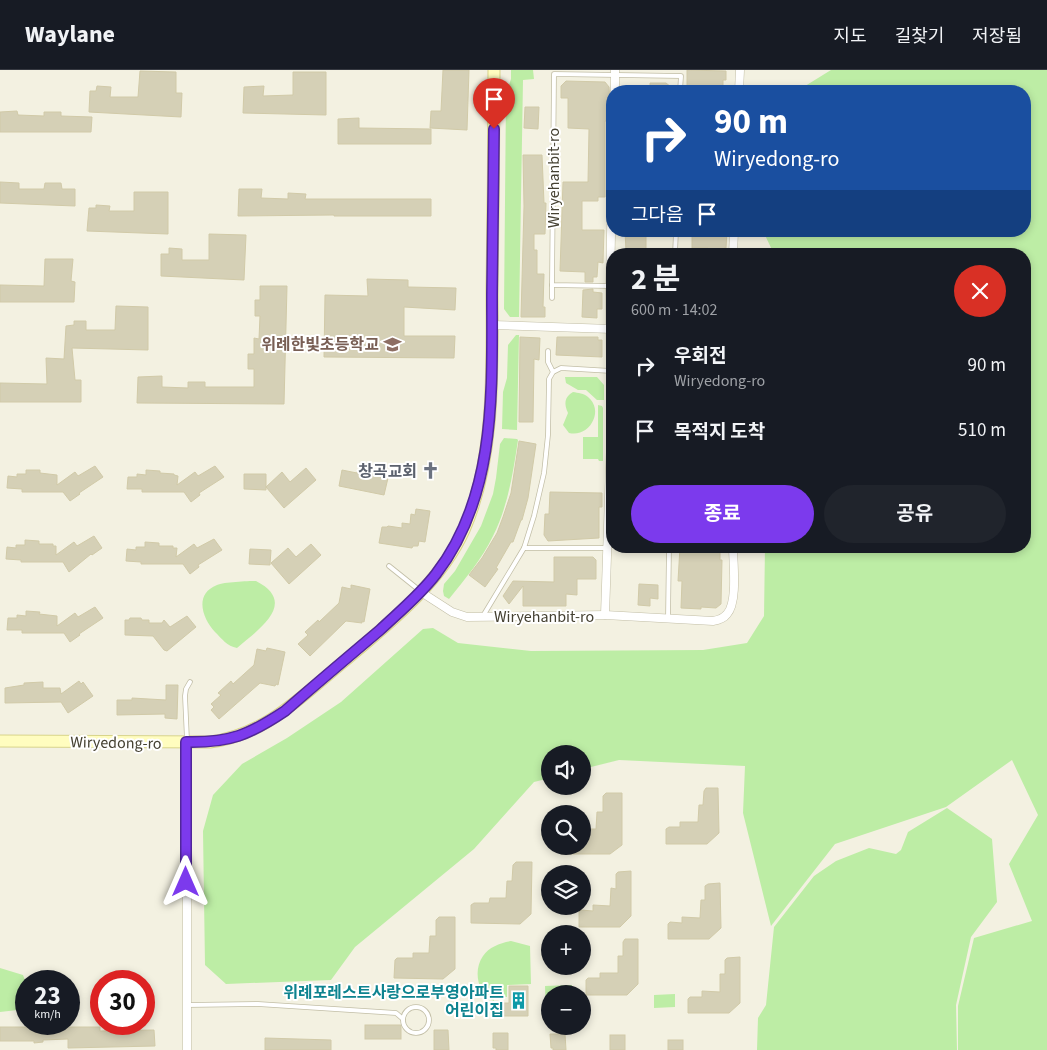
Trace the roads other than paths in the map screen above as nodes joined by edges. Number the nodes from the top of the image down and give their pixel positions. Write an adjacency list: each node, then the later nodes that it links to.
1 (494, 70): 10 (street, Wiryedong-ro)
2 (740, 70): 6 (street)
3 (615, 72): 4 (street); 5 (lane, Wiryehanbit-ro); 7 (lane, Wiryehanbit-ro)
4 (614, 85)
5 (680, 85)
6 (739, 85)
7 (552, 285): 8 (lane); 9 (lane)
8 (606, 286)
9 (552, 298)
10 (492, 325): 11 (street); 21 (street, Wiryedong-ro)
11 (606, 329)
12 (548, 351): 14 (lane)
13 (606, 370): 14 (lane)
14 (553, 372): 15 (lane, Wiryehanbit-ro)
15 (524, 548): 16 (lane); 22 (lane, Wiryehanbit-ro)
16 (606, 548)
17 (608, 553): 23 (street, Wiryehanbit-ro)
18 (669, 553): 24 (lane)
19 (733, 553): 24 (street, Wiryehanbit-ro)
20 (389, 566): 21 (lane)
21 (421, 592): 22 (street, Wiryehanbit-ro); 27 (street, Wiryedong-ro)
22 (484, 616): 23 (street, Wiryehanbit-ro)
23 (605, 616): 24 (street, Wiryehanbit-ro)
24 (668, 619)
25 (190, 682): 27 (lane)
26 (0, 741): 27 (street, Wiryedong-ro)
27 (186, 742): 28 (street)
28 (187, 1004): 29 (lane); 30 (street)
29 (403, 1019): 29 (lane)
30 (187, 1050)

